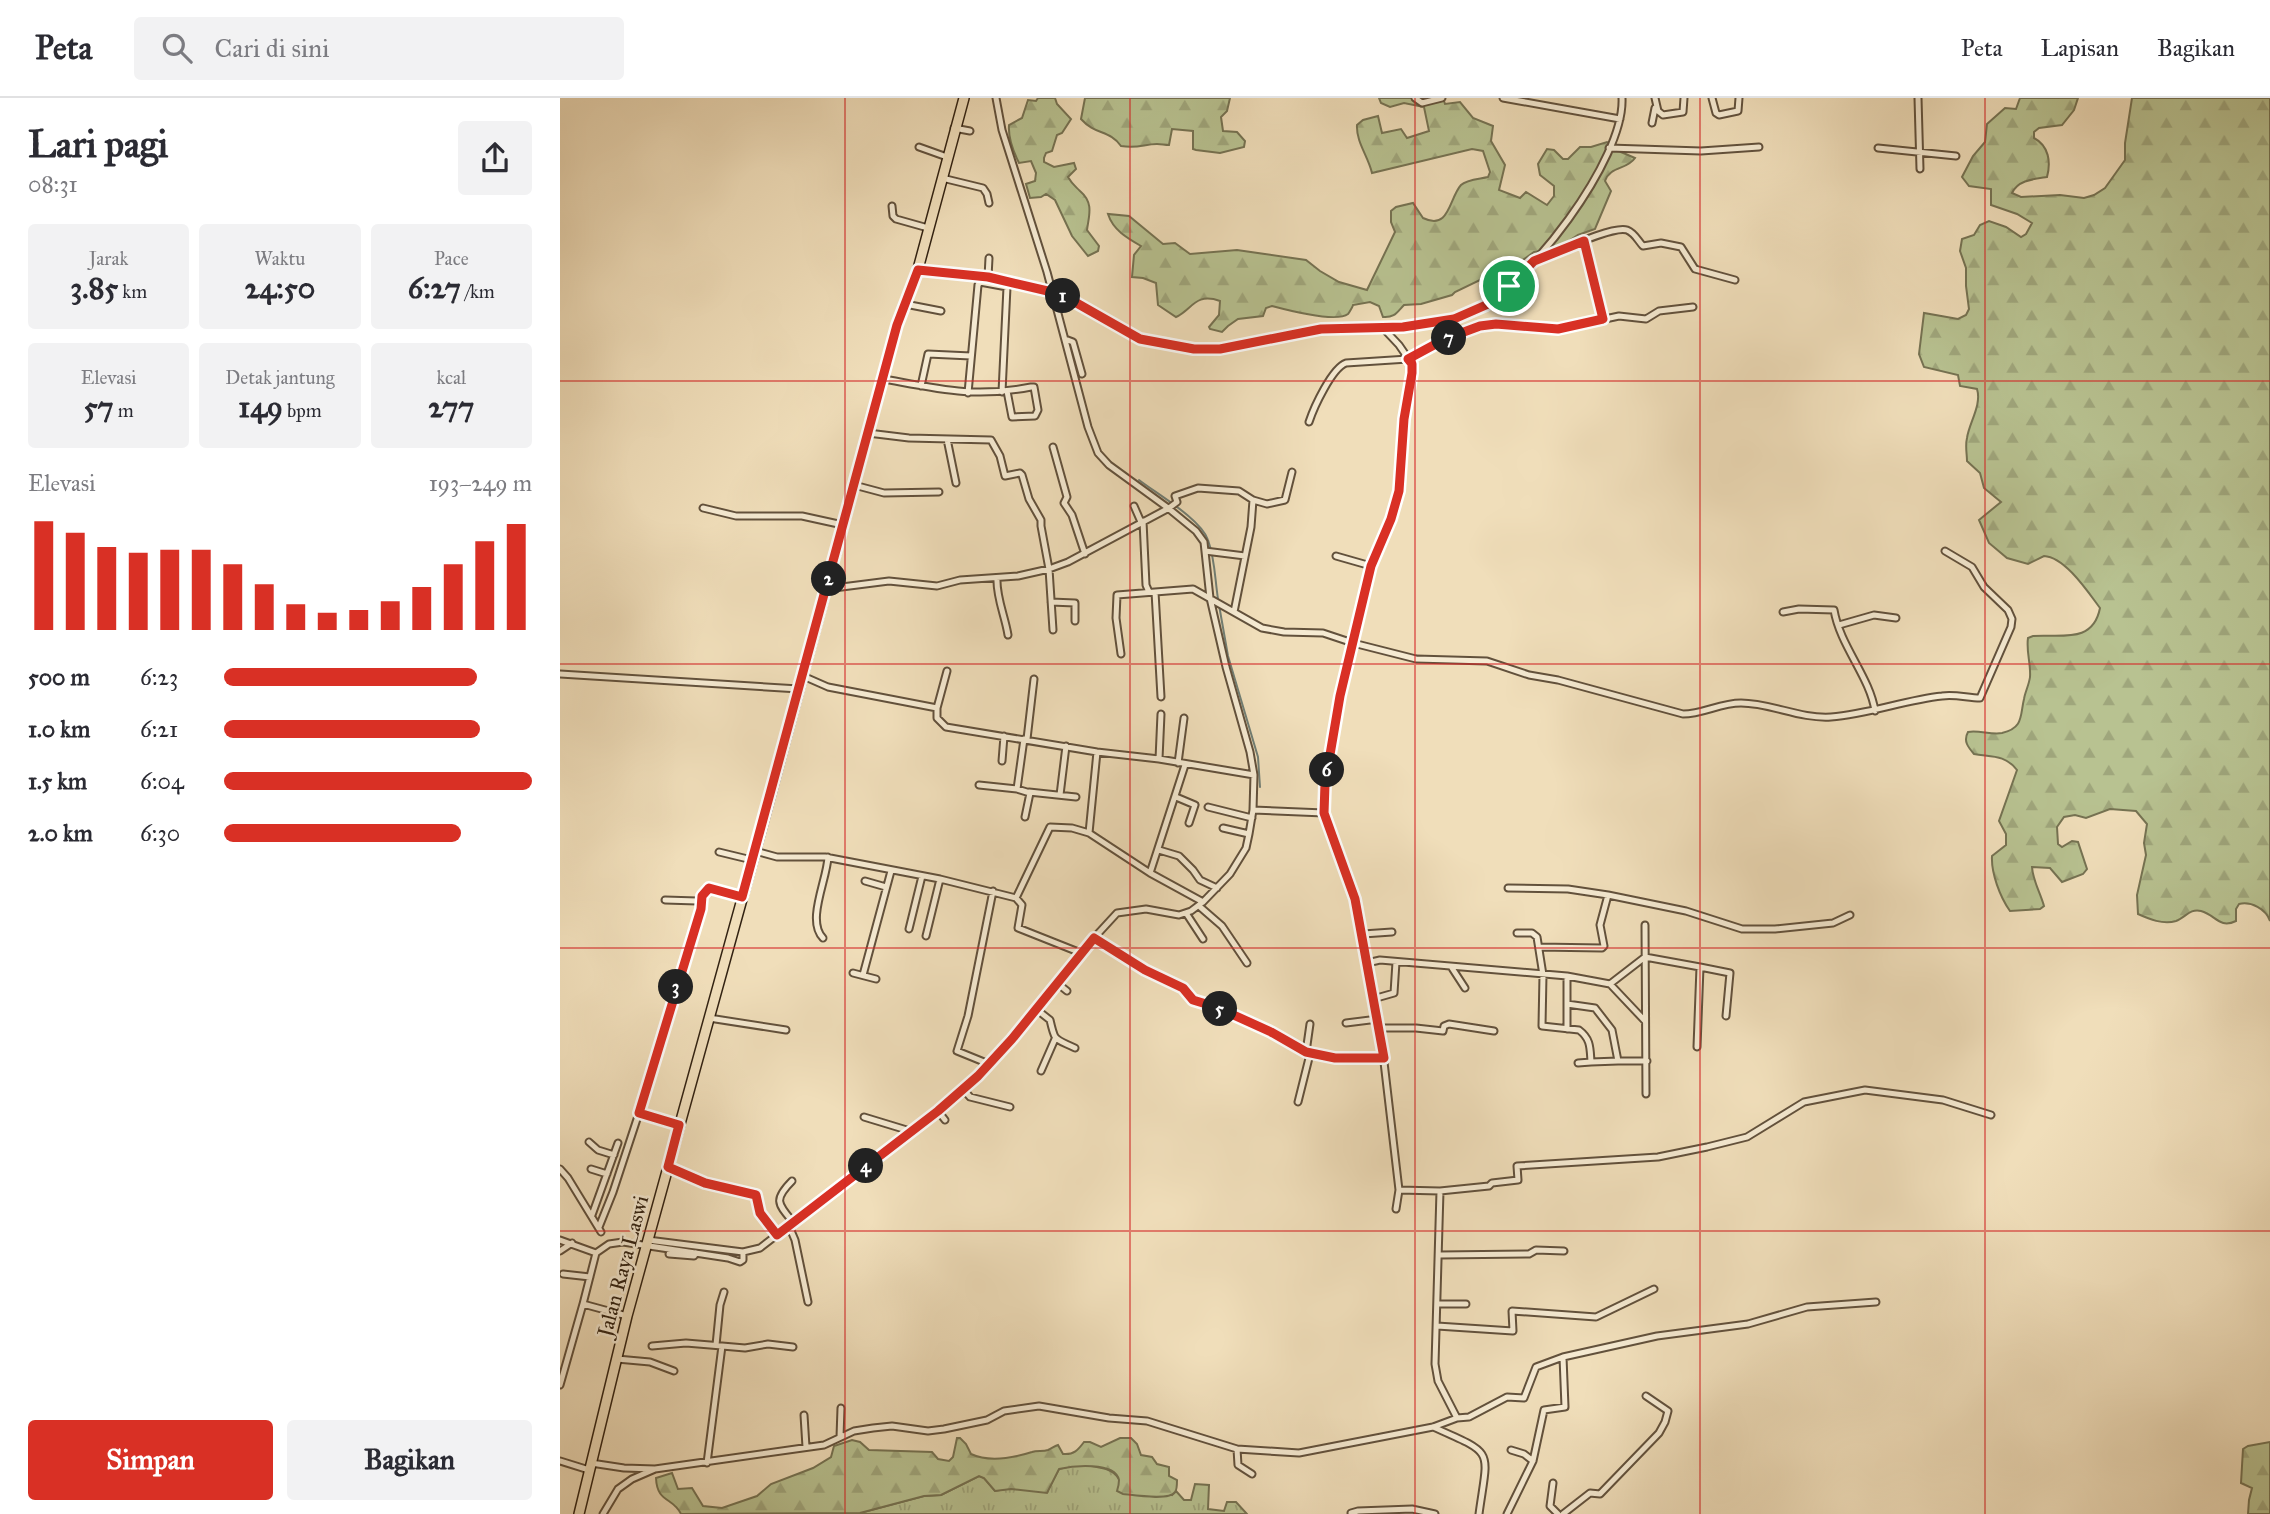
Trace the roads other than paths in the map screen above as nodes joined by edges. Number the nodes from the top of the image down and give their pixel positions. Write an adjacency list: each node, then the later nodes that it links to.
1 (964, 98): 14 (main road, Jalan Raya Laswi)
2 (996, 98): 34 (street)
3 (1415, 98): 4 (street)
4 (1442, 98)
5 (1503, 98): 12 (street)
6 (1622, 98): 12 (street)
7 (1684, 98): 11 (street)
8 (1713, 98): 9 (street)
9 (1739, 98)
10 (1918, 98): 20 (street)
11 (1655, 101): 13 (street)
12 (1620, 119): 18 (street)
13 (1652, 123)
14 (954, 128): 15 (street); 22 (main road, Jalan Raya Laswi)
15 (970, 131)
16 (919, 147): 22 (street)
17 (1759, 147): 18 (street)
18 (1609, 148): 30 (street)
19 (1878, 148): 20 (street)
20 (1920, 153): 21 (street); 23 (street)
21 (1956, 156)
22 (947, 157): 24 (main road, Jalan Raya Laswi)
23 (1920, 169)
24 (942, 178): 25 (street); 27 (main road, Jalan Raya Laswi)
25 (989, 203)
26 (891, 206): 27 (street)
27 (928, 228): 31 (main road, Jalan Raya Laswi)
28 (1584, 241): 30 (street); 33 (street); 38 (street)
29 (989, 258): 32 (street)
30 (1534, 261): 39 (street)
31 (918, 270): 32 (street); 35 (main road, Jalan Raya Laswi)
32 (988, 277): 34 (street)
33 (1735, 280)
34 (1052, 292): 39 (street); 40 (street)
35 (905, 304): 37 (street); 46 (main road, Jalan Raya Laswi)
36 (1693, 307): 38 (street)
37 (941, 311)
38 (1603, 319): 44 (street)
39 (1383, 328): 44 (street)
40 (1065, 339): 41 (street); 42 (street)
41 (1067, 349): 42 (street); 61 (street)
42 (1076, 353): 45 (street)
43 (971, 356): 47 (street); 48 (street); 49 (street)
44 (1408, 359): 50 (street); 69 (street)
45 (1082, 374)
46 (884, 379): 47 (street); 51 (main road, Jalan Raya Laswi)
47 (921, 386): 49 (street)
48 (1004, 392): 48 (street); 49 (street)
49 (968, 393)
50 (1309, 422)
51 (868, 433): 52 (street); 56 (main road, Jalan Raya Laswi)
52 (947, 439): 55 (street); 70 (street)
53 (1053, 447): 66 (street)
54 (1292, 471): 58 (street)
55 (956, 483)
56 (854, 485): 57 (street); 63 (main road, Jalan Raya Laswi)
57 (940, 492)
58 (1253, 500): 61 (street); 67 (street)
59 (1134, 506): 62 (street)
60 (703, 508): 63 (street)
61 (1169, 508): 62 (street); 64 (street)
62 (1142, 521): 66 (street); 73 (street)
63 (843, 525): 72 (main road, Jalan Raya Laswi)
64 (1206, 551): 67 (street); 74 (street)
65 (1945, 551): 91 (street)
66 (1085, 554): 70 (street)
67 (1245, 556): 76 (street)
68 (1336, 556): 69 (street)
69 (1371, 566): 83 (street)
70 (1049, 569): 71 (street); 75 (street)
71 (996, 578): 72 (street); 82 (street)
72 (826, 589): 88 (main road, Jalan Raya Laswi)
73 (1152, 592): 74 (street); 84 (street); 89 (street)
74 (1210, 597): 76 (street); 102 (street)
75 (1051, 602): 79 (street); 81 (street)
76 (1234, 612): 83 (street)
77 (1783, 612): 80 (street)
78 (1896, 618): 80 (street)
79 (1075, 621)
80 (1839, 625): 91 (street)
81 (1053, 630)
82 (1008, 635)
83 (1353, 643): 91 (street); 111 (street)
84 (1121, 654)
85 (947, 671): 90 (street)
86 (560, 674): 88 (street)
87 (1034, 680): 95 (street)
88 (800, 683): 90 (street); 120 (main road, Jalan Raya Laswi)
89 (1161, 697)
90 (937, 708): 94 (street)
91 (1875, 710)
92 (1161, 714): 98 (street)
93 (1184, 718): 100 (street)
94 (1004, 736): 95 (street); 99 (street)
95 (1025, 739): 96 (street); 104 (street)
96 (1066, 747): 97 (street); 106 (street)
97 (1097, 752): 98 (street); 116 (street)
98 (1159, 759): 100 (street)
99 (1002, 761)
100 (1178, 763): 101 (street)
101 (1185, 765): 102 (street); 108 (street)
102 (1254, 775): 110 (street)
103 (979, 785): 104 (street)
104 (1017, 789): 105 (street)
105 (1029, 792): 106 (street); 112 (street)
106 (1060, 795): 107 (street)
107 (1076, 797)
108 (1177, 797): 114 (street); 118 (street)
109 (1208, 807): 113 (street)
110 (1257, 810): 111 (street); 113 (street)
111 (1324, 813): 143 (street)
112 (1025, 817)
113 (1252, 818): 117 (street)
114 (1189, 823)
115 (1223, 828): 117 (street)
116 (1089, 833): 123 (street); 134 (street)
117 (1249, 834): 128 (street)
118 (1158, 850): 123 (street); 128 (street)
119 (719, 852): 120 (street)
120 (754, 856): 121 (street); 133 (main road, Jalan Raya Laswi)
121 (828, 857): 122 (street); 145 (street)
122 (891, 870): 124 (street); 127 (street)
123 (1150, 873): 136 (street)
124 (922, 876): 125 (street); 140 (street)
125 (940, 879): 130 (street); 144 (street)
126 (866, 881): 127 (street)
127 (886, 887): 157 (street)
128 (1217, 888): 136 (street)
129 (1508, 888): 131 (street)
130 (993, 891): 134 (street); 185 (street)
131 (1608, 894): 138 (street); 148 (street)
132 (702, 896): 133 (street); 135 (street); 192 (street)
133 (742, 897): 167 (main road, Jalan Raya Laswi)
134 (1016, 898): 149 (street)
135 (664, 900)
136 (1202, 906): 137 (street); 152 (street)
137 (1186, 913): 146 (street); 147 (street)
138 (1850, 915)
139 (1645, 925): 150 (street)
140 (909, 929)
141 (1392, 932): 143 (street)
142 (1517, 933): 148 (street)
143 (1363, 934): 153 (street)
144 (926, 936)
145 (823, 938)
146 (1203, 939)
147 (1097, 940): 149 (street); 179 (street)
148 (1539, 947): 158 (street)
149 (1081, 953): 165 (street)
150 (1645, 957): 154 (street); 161 (street); 169 (street)
151 (1396, 962): 153 (street); 155 (street); 163 (street)
152 (1247, 963)
153 (1367, 963): 163 (street)
154 (1700, 967): 166 (street); 177 (street)
155 (1452, 968): 158 (street); 162 (street)
156 (853, 973): 157 (street)
157 (863, 975): 160 (street)
158 (1543, 975): 159 (street); 173 (street)
159 (1567, 976): 161 (street); 164 (street)
160 (876, 979)
161 (1610, 984): 169 (street)
162 (1465, 988)
163 (1373, 999): 168 (street)
164 (1567, 1004): 173 (street); 181 (street)
165 (1036, 1009): 176 (street); 185 (street)
166 (1726, 1016)
167 (709, 1018): 174 (street); 196 (main road, Jalan Raya Laswi)
168 (1378, 1019): 170 (street); 172 (street)
169 (1645, 1021): 182 (street)
170 (1346, 1023)
171 (1310, 1024): 179 (street)
172 (1380, 1028): 175 (street); 180 (street)
173 (1567, 1029): 183 (street)
174 (786, 1030)
175 (1493, 1031)
176 (1055, 1039): 178 (street); 186 (street)
177 (1697, 1047)
178 (1075, 1048)
179 (1308, 1053): 180 (street); 189 (street)
180 (1384, 1058): 206 (street)
181 (1618, 1060): 182 (street); 183 (street)
182 (1647, 1060): 188 (street)
183 (1591, 1062): 184 (street)
184 (1578, 1063)
185 (989, 1064): 187 (street)
186 (1041, 1071)
187 (965, 1092): 190 (street); 191 (street)
188 (1646, 1094)
189 (1298, 1102)
190 (1010, 1107)
191 (938, 1111): 195 (street); 197 (street)
192 (639, 1113): 196 (street); 209 (street)
193 (1991, 1115): 207 (street)
194 (864, 1117): 197 (street)
195 (945, 1120)
196 (679, 1125): 201 (main road, Jalan Raya Laswi)
197 (910, 1131): 210 (street)
198 (589, 1142): 200 (street)
199 (618, 1143): 200 (street)
200 (614, 1155): 204 (street)
201 (668, 1167): 211 (street); 213 (main road, Jalan Raya Laswi)
202 (560, 1169): 209 (street)
203 (592, 1169): 204 (street)
204 (607, 1174): 209 (street)
205 (792, 1181): 210 (street)
206 (1399, 1190): 207 (street); 208 (street)
207 (1440, 1191): 220 (street)
208 (1395, 1209)
209 (592, 1215)
210 (791, 1224): 211 (street); 226 (street)
211 (777, 1235): 215 (street)
212 (560, 1240): 214 (street)
213 (647, 1242): 215 (street); 218 (street); 230 (main road, Jalan Raya Laswi)
214 (572, 1243): 216 (street); 218 (street)
215 (697, 1250): 219 (street)
216 (560, 1251)
217 (1564, 1251): 220 (street)
218 (596, 1253): 222 (street)
219 (668, 1254)
220 (1440, 1255): 228 (street)
221 (563, 1274): 222 (street)
222 (590, 1277): 227 (street)
223 (1654, 1289): 231 (street)
224 (724, 1292): 233 (street)
225 (1876, 1301): 235 (street)
226 (808, 1302)
227 (583, 1304): 230 (street); 238 (street)
228 (1438, 1304): 229 (street); 231 (street)
229 (1466, 1304)
230 (627, 1316): 236 (main road, Jalan Raya Laswi)
231 (1437, 1326): 242 (street)
232 (652, 1346): 233 (street)
233 (719, 1346): 234 (street); 250 (street)
234 (793, 1347)
235 (1563, 1357): 242 (street); 249 (street)
236 (617, 1359): 237 (street); 251 (main road, Jalan Raya Laswi)
237 (674, 1371)
238 (560, 1385)
239 (1646, 1396): 261 (street)
240 (841, 1408): 244 (street)
241 (804, 1415): 245 (street)
242 (1457, 1418): 243 (street)
243 (1433, 1427): 246 (street); 259 (street)
244 (840, 1437): 245 (street); 246 (street)
245 (806, 1447): 250 (street)
246 (1237, 1449): 253 (street)
247 (1511, 1450): 249 (street)
248 (560, 1461): 251 (street)
249 (1533, 1461): 260 (street)
250 (707, 1463): 252 (street)
251 (590, 1466): 252 (street); 256 (main road, Jalan Raya Laswi)
252 (655, 1469): 257 (street)
253 (1252, 1474)
254 (1553, 1483): 261 (street)
255 (1351, 1513): 258 (street)
256 (579, 1514)
257 (603, 1514)
258 (1435, 1514)
259 (1479, 1514)
260 (1507, 1514)
261 (1561, 1514)

